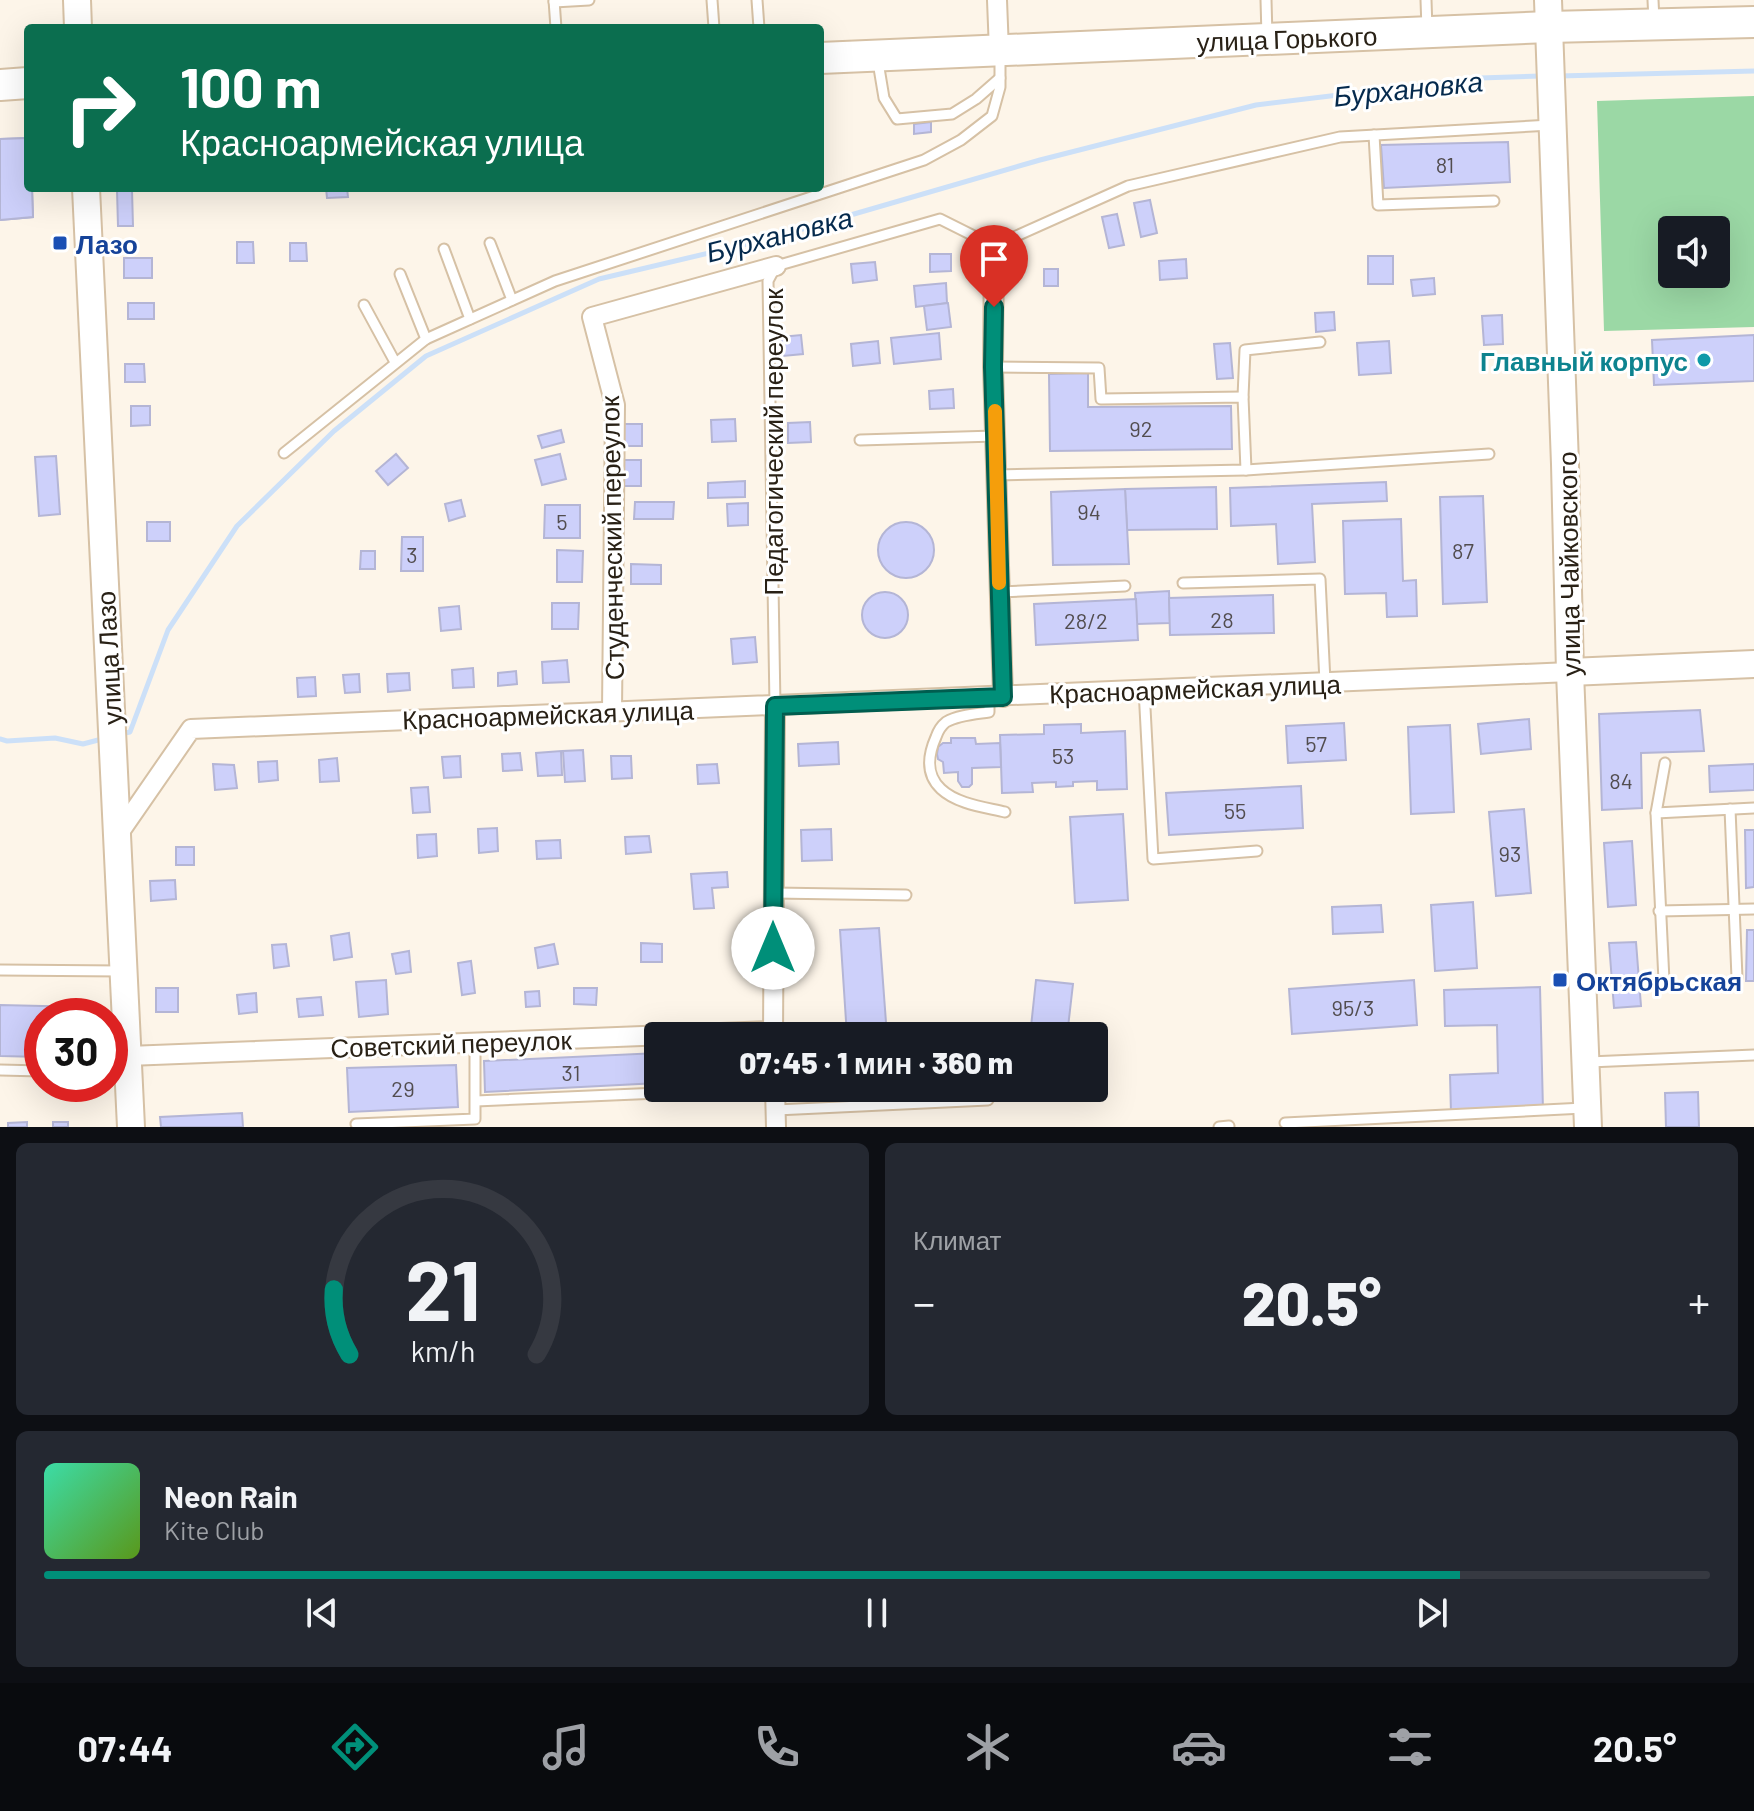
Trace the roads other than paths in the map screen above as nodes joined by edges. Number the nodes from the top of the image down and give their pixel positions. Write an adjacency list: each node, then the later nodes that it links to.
1 (77, 0): 12 (main road)
2 (589, 0): 8 (lane)
3 (712, 0): 14 (lane)
4 (757, 0): 15 (lane)
5 (997, 0): 20 (street)
6 (1266, 0): 17 (lane)
7 (1426, 0): 16 (lane)
8 (554, 1): 13 (lane)
9 (1653, 12): 10 (main road, улица Горького); 11 (main road, улица Горького)
10 (1548, 13): 16 (main road, улица Горького); 23 (main road, улица Чайковского)
11 (1754, 22)
12 (78, 24)
13 (556, 24)
14 (714, 24)
15 (759, 24)
16 (1427, 32): 17 (main road, улица Горького)
17 (1267, 39): 20 (main road, улица Горького)
18 (876, 56): 19 (main road, улица Горького); 20 (main road, улица Горького); 20 (lane)
19 (824, 58)
20 (1000, 64): 32 (lane)
21 (24, 83): 22 (main road)
22 (0, 85)
23 (1552, 124): 24 (lane); 50 (main road, улица Чайковского)
24 (1374, 135): 26 (lane); 28 (lane)
25 (86, 192): 61 (main road, улица Лазо)
26 (1494, 201)
27 (490, 243): 32 (lane)
28 (994, 246): 30 (lane, Педагогический переулок); 38 (street)
29 (444, 249): 34 (lane)
30 (776, 266): 54 (lane, Педагогический переулок); 55 (street, Студенческий переулок)
31 (400, 274): 35 (lane)
32 (512, 300): 34 (lane)
33 (364, 305): 37 (lane)
34 (470, 319): 35 (lane)
35 (426, 339): 37 (lane)
36 (1320, 342): 39 (lane)
37 (395, 362): 42 (lane)
38 (993, 367): 39 (lane); 40 (street)
39 (1243, 397): 44 (lane)
40 (995, 436): 41 (lane); 45 (street)
41 (860, 440)
42 (284, 453)
43 (1489, 454): 44 (lane)
44 (1246, 470): 45 (lane)
45 (996, 475): 48 (street)
46 (1183, 583): 51 (lane)
47 (1125, 586): 48 (lane)
48 (1000, 592): 53 (street)
49 (1754, 664): 50 (main road, Красноармейская улица)
50 (1570, 672): 51 (street, Красноармейская улица); 77 (main road, улица Чайковского)
51 (1325, 682): 52 (street, Красноармейская улица)
52 (1144, 689): 53 (street, Красноармейская улица); 62 (lane)
53 (996, 697): 54 (street, Красноармейская улица); 59 (lane)
54 (775, 706): 55 (street, Красноармейская улица); 63 (street)
55 (612, 711): 61 (street, Красноармейская улица)
56 (1665, 763): 60 (lane)
57 (1754, 808): 58 (lane)
58 (1730, 809): 60 (lane); 66 (lane)
59 (1005, 812)
60 (1656, 813): 67 (lane)
61 (117, 836): 69 (main road, улица Лазо)
62 (1257, 851)
63 (774, 893): 64 (lane); 73 (street)
64 (906, 895)
65 (1754, 909): 66 (lane)
66 (1734, 910): 67 (lane); 70 (lane)
67 (1659, 911): 71 (lane)
68 (0, 970): 69 (lane)
69 (124, 971): 72 (main road, улица Лазо)
70 (1737, 978)
71 (1664, 981)
72 (124, 998)
73 (773, 1022)
74 (644, 1037): 75 (street, Советский переулок)
75 (475, 1042): 78 (street, Советский переулок); 83 (lane)
76 (1754, 1055): 77 (lane)
77 (1585, 1062): 85 (main road, улица Чайковского)
78 (128, 1067)
79 (0, 1070): 80 (lane)
80 (24, 1071)
81 (644, 1094): 83 (lane)
82 (128, 1097): 90 (main road, улица Лазо)
83 (476, 1101): 88 (lane)
84 (966, 1102): 86 (lane)
85 (1588, 1117): 87 (lane)
86 (775, 1119)
87 (1285, 1123)
88 (356, 1124)
89 (1229, 1126): 91 (lane)
90 (131, 1127)
91 (1219, 1127)

